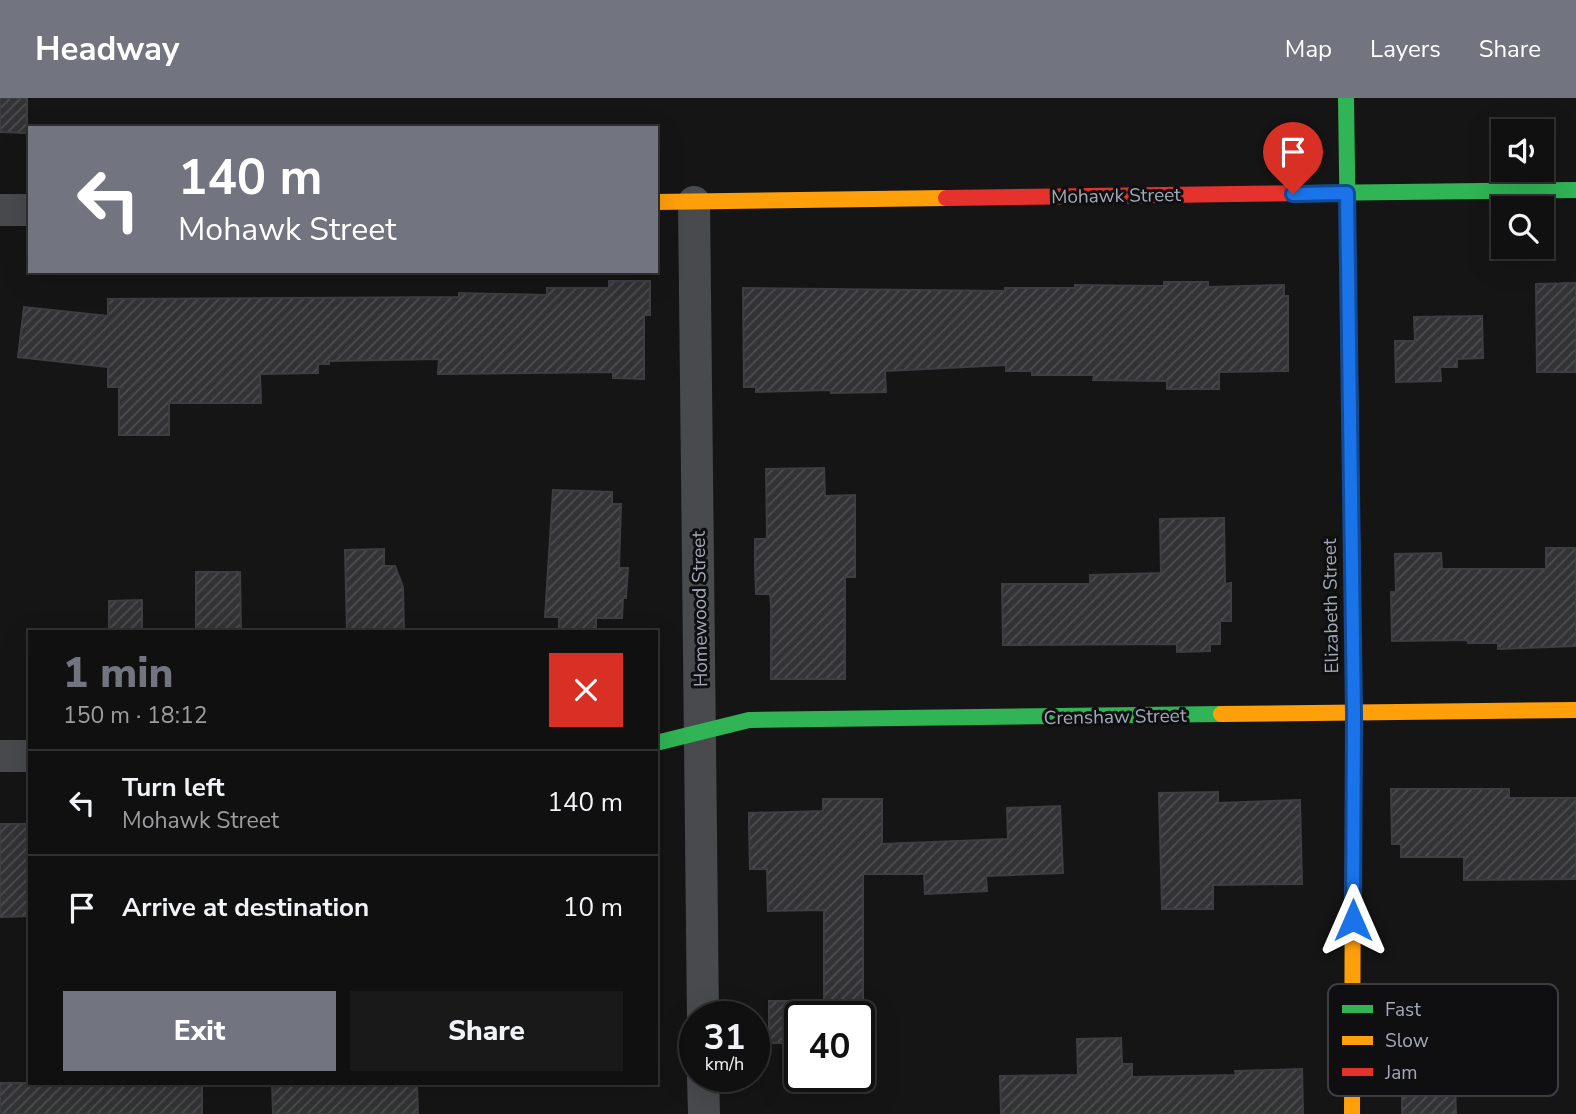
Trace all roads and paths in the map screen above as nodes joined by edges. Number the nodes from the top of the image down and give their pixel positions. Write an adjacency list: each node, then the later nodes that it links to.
1 (1346, 98): 3 (street, Elizabeth Street)
2 (1576, 190): 3 (street, Mohawk Street)
3 (1347, 193): 5 (street, Mohawk Street); 9 (street, Elizabeth Street)
4 (658, 202): 5 (street, Mohawk Street)
5 (694, 202): 10 (street, Homewood Street)
6 (0, 210): 7 (street)
7 (28, 210)
8 (1576, 710): 9 (street, Crenshaw Street)
9 (1354, 714): 10 (street, Crenshaw Street); 14 (street, Elizabeth Street)
10 (702, 733): 11 (street, Crenshaw Street); 15 (street, Homewood Street)
11 (658, 743)
12 (28, 755): 13 (street)
13 (0, 756)
14 (1353, 984)
15 (703, 1001)
16 (703, 1092): 18 (street)
17 (1352, 1096): 19 (street, Elizabeth Street)
18 (704, 1114)
19 (1352, 1114)

